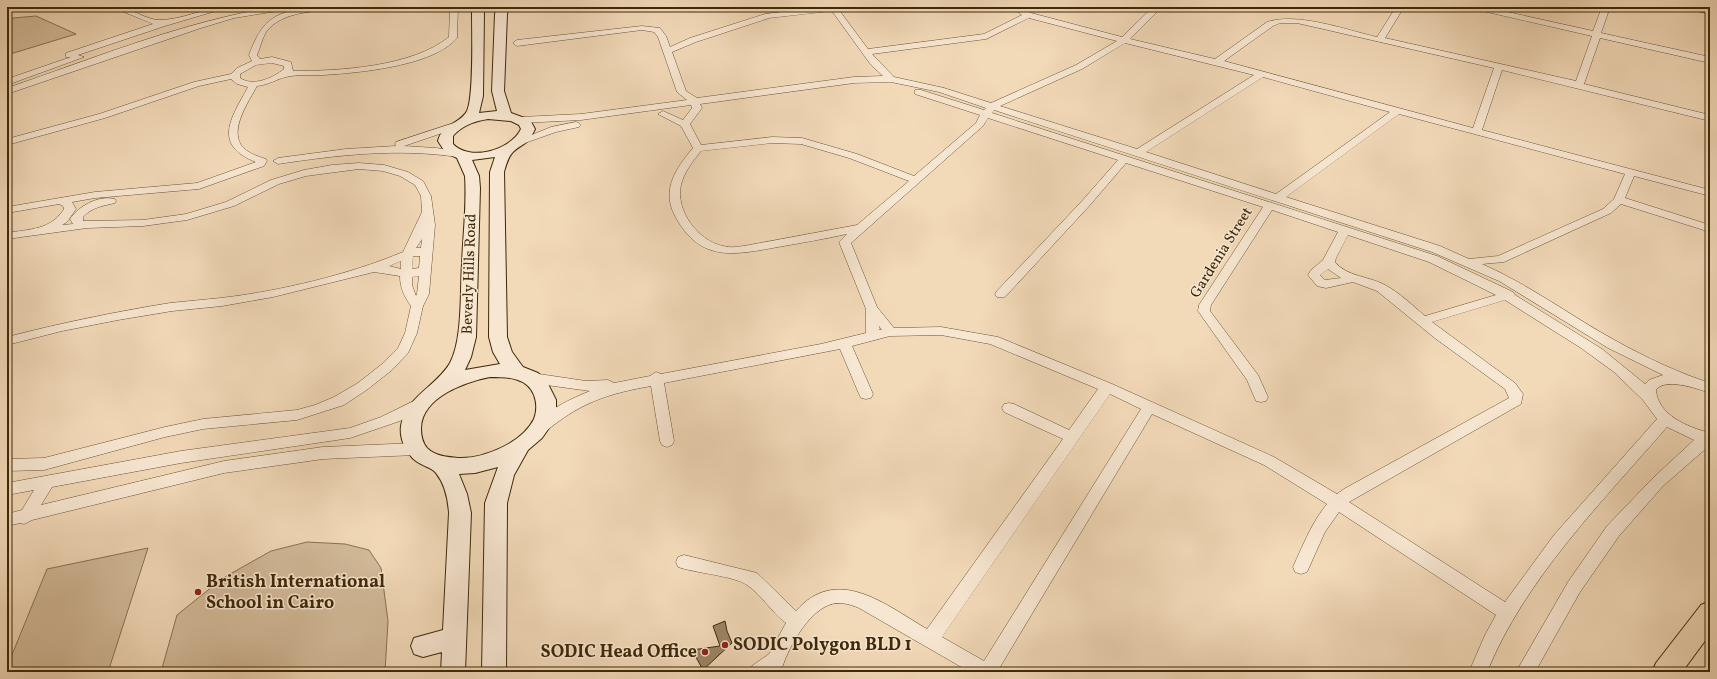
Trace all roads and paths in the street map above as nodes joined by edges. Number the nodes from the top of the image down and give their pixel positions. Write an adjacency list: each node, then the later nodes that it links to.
1 (116, 7): 24 (street)
2 (226, 7): 21 (street)
3 (246, 7): 22 (street)
4 (288, 7): 36 (street)
5 (344, 7): 37 (street)
6 (454, 7): 42 (street)
7 (476, 7): 65 (street)
8 (503, 7): 60 (street)
9 (764, 7): 20 (street)
10 (843, 7): 17 (street)
11 (1016, 7): 19 (street)
12 (1158, 7): 29 (street)
13 (1400, 7): 27 (street)
14 (1474, 7): 25 (street)
15 (1606, 7): 25 (street)
16 (1686, 7): 18 (street)
17 (834, 8): 20 (street); 32 (street)
18 (1710, 12)
19 (1028, 15): 29 (street); 32 (street)
20 (768, 16): 28 (street)
21 (175, 20): 22 (street); 24 (street)
22 (186, 22): 24 (street)
23 (1323, 26): 27 (street); 34 (street); 38 (street)
24 (152, 28): 33 (street); 44 (street)
25 (1597, 34): 35 (street); 51 (street)
26 (670, 37): 28 (street); 30 (street); 31 (street)
27 (1380, 39): 34 (street)
28 (693, 40): 31 (street)
29 (1124, 40): 38 (street); 54 (street)
30 (517, 43)
31 (668, 52): 53 (street)
32 (867, 52): 39 (street)
33 (84, 55): 36 (street); 41 (street)
34 (1452, 56): 40 (street)
35 (1710, 60)
36 (92, 62): 46 (street)
37 (257, 62): 42 (street); 45 (street)
38 (1217, 62): 43 (street)
39 (874, 63): 47 (street); 49 (street)
40 (1500, 67): 51 (street); 67 (street)
41 (38, 71): 46 (street); 48 (street)
42 (285, 74): 50 (street)
43 (1262, 74): 59 (street); 73 (street)
44 (7, 76)
45 (234, 76): 50 (street); 69 (street)
46 (48, 77): 52 (street)
47 (891, 79): 49 (street); 56 (street)
48 (7, 82)
49 (856, 83): 55 (street); 62 (street)
50 (254, 84): 76 (street)
51 (1579, 85): 61 (street)
52 (7, 91)
53 (682, 92): 55 (street); 57 (street)
54 (1008, 99): 56 (street); 58 (street)
55 (695, 105): 57 (street); 66 (street)
56 (993, 106): 58 (street); 62 (street)
57 (662, 110): 64 (street); 66 (street); 68 (street)
58 (1006, 111): 63 (street); 73 (street)
59 (1397, 111): 67 (street); 83 (street)
60 (505, 115): 64 (street); 65 (street)
61 (1710, 118)
62 (982, 119): 63 (street); 79 (street)
63 (998, 119): 75 (street)
64 (521, 120): 68 (street)
65 (462, 123): 70 (street); 74 (street, Beverly Hills Road)
66 (685, 124): 71 (street)
67 (1476, 131): 77 (street)
68 (522, 141): 72 (street)
69 (7, 142)
70 (380, 148): 74 (street); 76 (street)
71 (698, 148): 79 (street); 94 (street)
72 (507, 150): 74 (street); 117 (street, Beverly Hills Road)
73 (1138, 153): 78 (street)
74 (460, 155): 121 (street, Beverly Hills Road)
75 (1124, 159): 78 (street); 106 (street)
76 (263, 164): 82 (street); 86 (street)
77 (1631, 172): 80 (street); 81 (street)
78 (1202, 178): 83 (street)
79 (916, 180): 89 (street)
80 (1710, 193)
81 (1619, 200): 91 (street); 98 (street)
82 (61, 201): 84 (street); 87 (street)
83 (1274, 201): 90 (street); 100 (street); 124 (street, Gardenia Street)
84 (7, 210)
85 (426, 211): 88 (street); 96 (street); 97 (street)
86 (79, 214): 87 (street); 88 (street)
87 (67, 215): 92 (street)
88 (87, 225): 92 (street)
89 (862, 228): 94 (street); 95 (street)
90 (1345, 229): 99 (street); 107 (street)
91 (1710, 229)
92 (47, 230): 93 (street)
93 (7, 236)
94 (819, 237): 95 (street)
95 (845, 242): 109 (street)
96 (428, 252): 97 (street); 102 (street)
97 (407, 254): 101 (street); 103 (street)
98 (1500, 259): 100 (street); 105 (street)
99 (1328, 262): 104 (street); 104 (street)
100 (1469, 262): 105 (street)
101 (372, 270): 103 (street); 114 (street)
102 (426, 270): 103 (street); 108 (street)
103 (405, 275): 108 (street)
104 (1353, 278): 110 (street)
105 (1503, 278): 112 (street)
106 (1001, 294)
107 (1510, 295): 110 (street); 115 (street)
108 (417, 306): 137 (street)
109 (872, 309): 111 (street); 113 (street)
110 (1422, 321): 141 (street)
111 (890, 332): 113 (street); 122 (street)
112 (1594, 334): 115 (street); 119 (street)
113 (872, 336): 116 (street)
114 (7, 341)
115 (1580, 341): 126 (street)
116 (844, 342): 118 (street); 123 (street)
117 (524, 375): 118 (street); 121 (street); 130 (street)
118 (656, 378): 130 (street); 132 (street)
119 (1686, 380): 120 (street); 126 (street)
120 (1707, 385)
121 (442, 386): 125 (street)
122 (1107, 386): 127 (street); 133 (street)
123 (866, 394)
124 (1262, 397)
125 (427, 398): 134 (street); 135 (street)
126 (1650, 398): 129 (street)
127 (1150, 406): 141 (street); 157 (street)
128 (1007, 411): 133 (street)
129 (1666, 418): 131 (street); 147 (street)
130 (528, 439): 136 (street); 155 (street)
131 (1708, 439): 159 (street)
132 (667, 441)
133 (1069, 441): 151 (street)
134 (416, 450): 136 (street); 138 (street)
135 (181, 457): 138 (street); 139 (street)
136 (440, 464): 150 (street)
137 (7, 465)
138 (173, 479): 142 (street)
139 (46, 483): 140 (street); 142 (street)
140 (7, 489)
141 (1337, 502): 146 (street); 147 (street)
142 (28, 514): 143 (street); 144 (street)
143 (7, 520)
144 (7, 529)
145 (684, 562): 149 (street)
146 (1301, 567)
147 (1506, 613): 158 (street)
148 (1710, 613): 160 (main road)
149 (798, 622): 151 (street); 153 (street)
150 (454, 638): 152 (street); 154 (street)
151 (930, 639): 157 (street)
152 (423, 646)
153 (773, 666): 156 (street)
154 (453, 672)
155 (494, 672)
156 (758, 672)
157 (987, 672)
158 (1478, 672)
159 (1525, 672)
160 (1666, 672)

